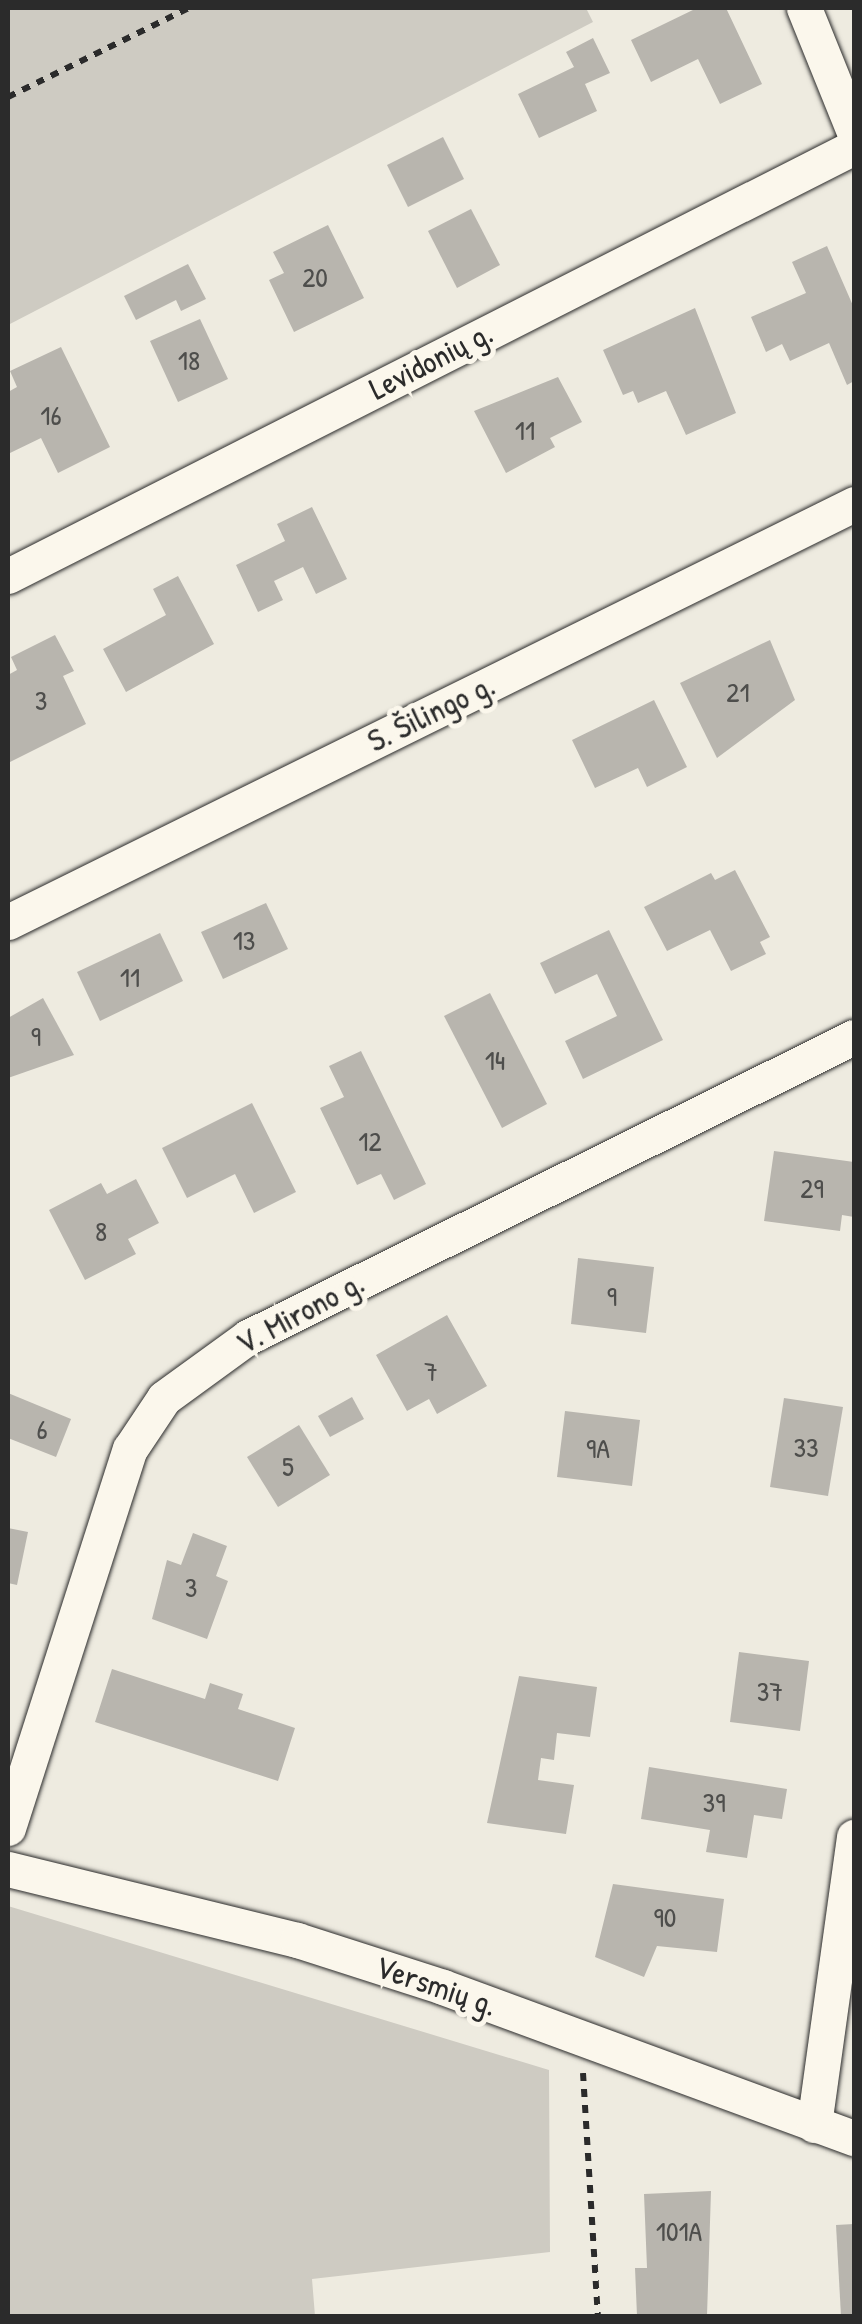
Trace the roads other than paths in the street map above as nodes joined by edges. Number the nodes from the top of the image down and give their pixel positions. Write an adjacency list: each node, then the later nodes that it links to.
1 (804, 8): 2 (street)
2 (854, 132)
3 (854, 147): 5 (street, Levidonių g.)
4 (854, 504): 6 (street, S. Šilingo g.)
5 (8, 576)
6 (8, 922)
7 (854, 1036): 8 (street, V. Mirono g.)
8 (8, 1828)
9 (854, 1837): 11 (street)
10 (8, 1868): 11 (street, Versmių g.)
11 (814, 2125): 12 (street, Versmių g.)
12 (854, 2138)

